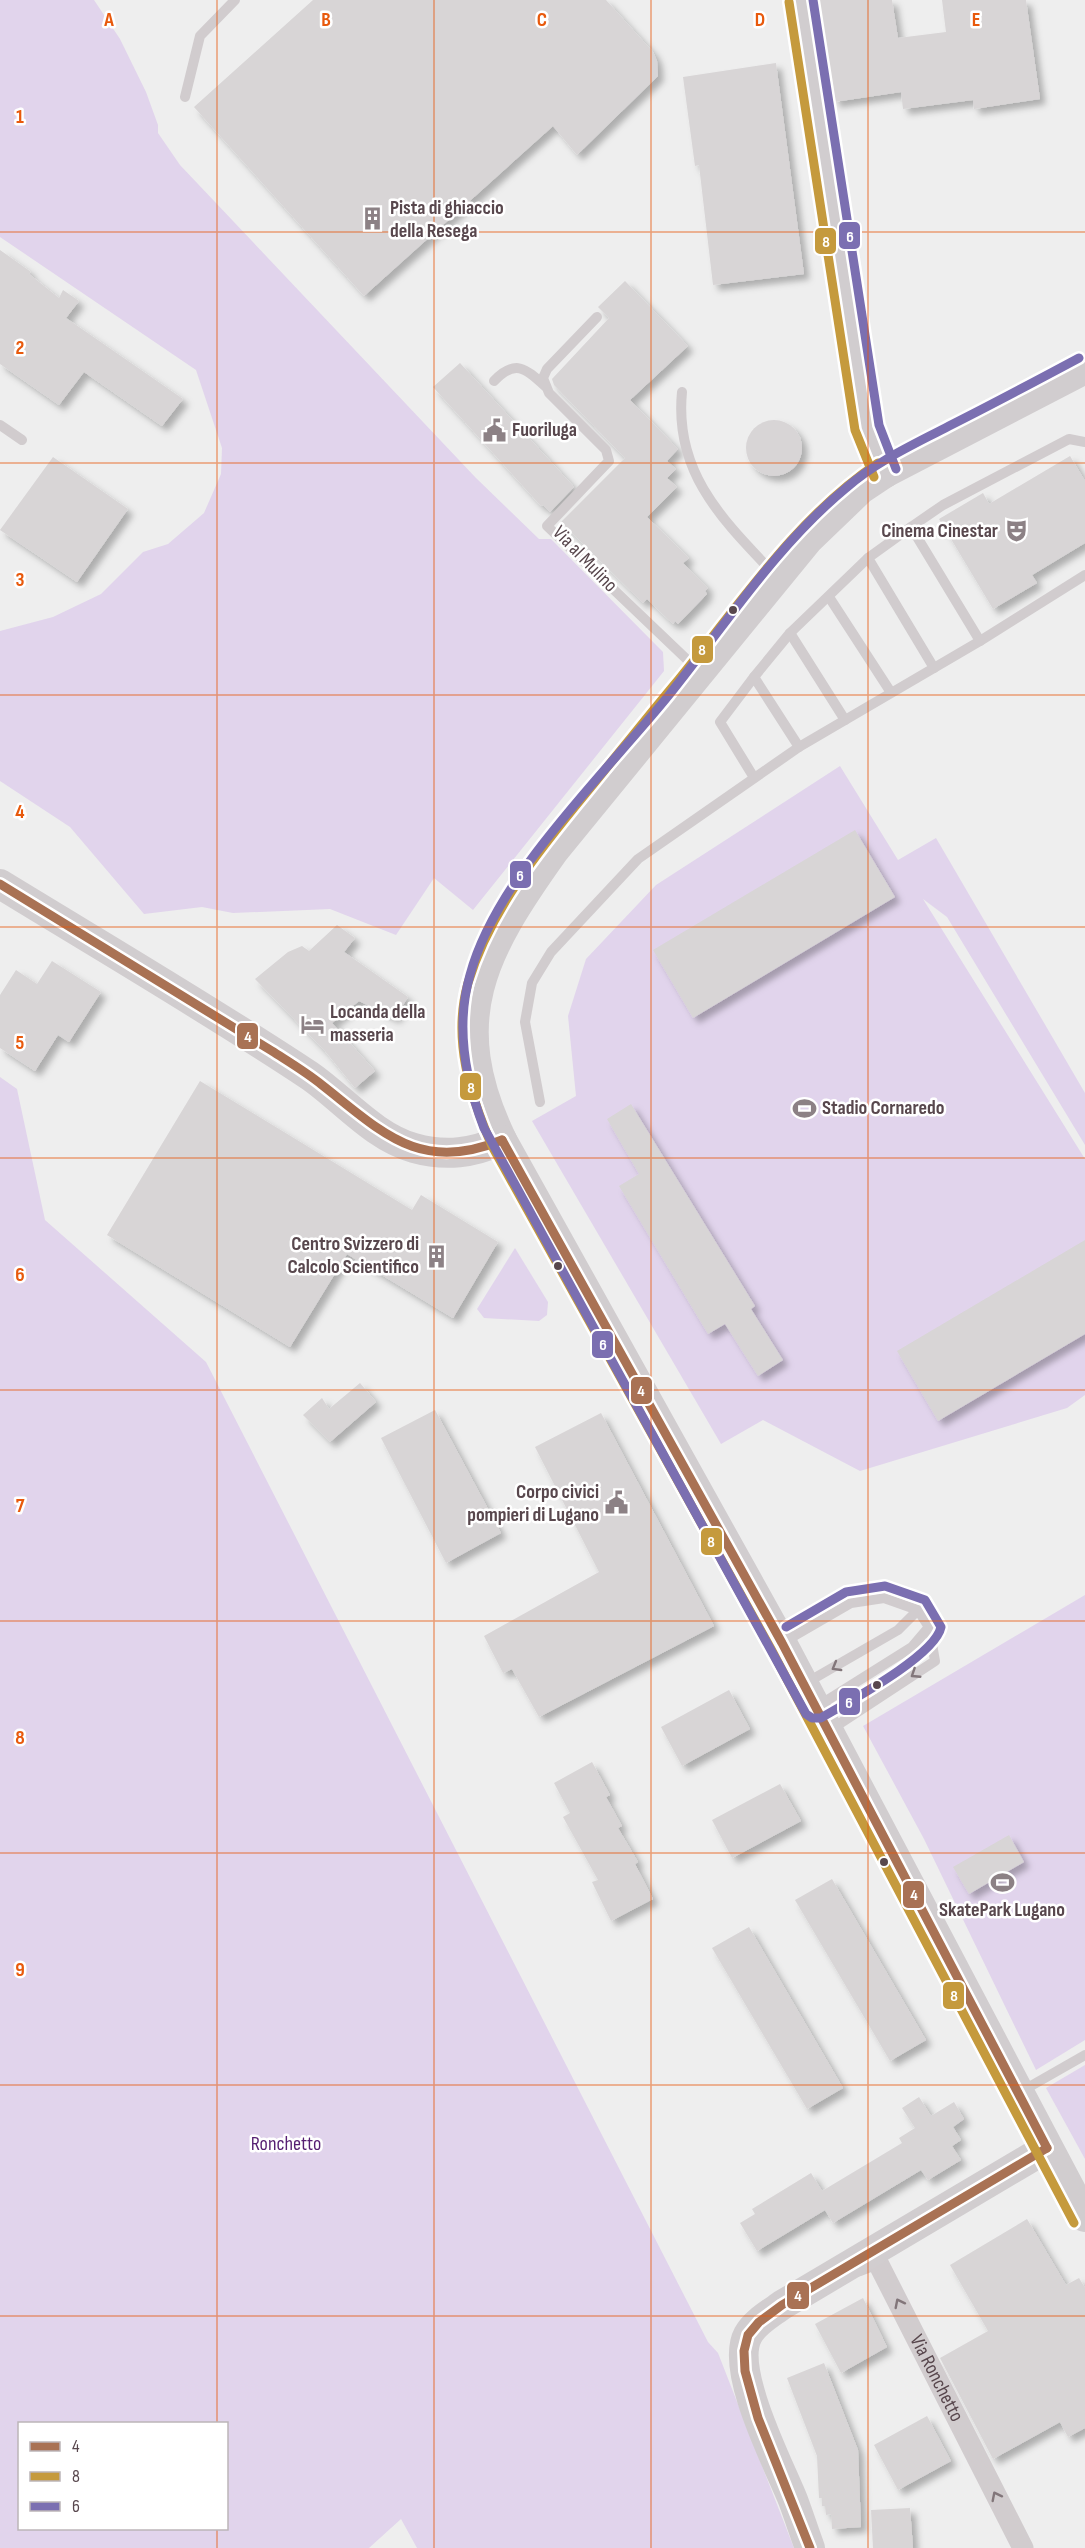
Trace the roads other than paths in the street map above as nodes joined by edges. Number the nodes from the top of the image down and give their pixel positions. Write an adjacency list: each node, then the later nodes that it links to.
1 (235, 0): 3 (lane)
2 (801, 0): 12 (main road)
3 (185, 97)
4 (597, 317): 7 (lane)
5 (1085, 369): 12 (main road)
6 (494, 381): 7 (lane, Via al Mulino)
7 (544, 386): 21 (lane, Via al Mulino)
8 (682, 392): 16 (lane)
9 (0, 425): 10 (lane)
10 (22, 440)
11 (1085, 442): 13 (lane)
12 (885, 472): 16 (main road)
13 (911, 527): 14 (lane); 19 (lane)
14 (868, 558): 17 (lane); 20 (lane)
15 (1085, 575): 19 (lane)
16 (778, 577): 21 (main road)
17 (829, 597): 18 (lane); 23 (lane)
18 (790, 633): 22 (lane); 24 (lane)
19 (980, 641): 20 (lane)
20 (934, 668): 23 (lane)
21 (702, 674): 29 (main road)
22 (754, 677): 25 (lane); 26 (lane)
23 (890, 691): 24 (lane)
24 (845, 720): 25 (lane)
25 (799, 747): 26 (lane)
26 (753, 776): 28 (lane)
27 (0, 884): 29 (main road)
28 (540, 1102)
29 (502, 1140): 32 (main road)
30 (918, 1610): 31 (lane); 32 (lane); 33 (lane, one-way to 33)
31 (929, 1627): 33 (lane); 33 (lane, one-way to 33)
32 (782, 1643): 33 (main road)
33 (816, 1707): 35 (main road)
34 (1085, 2055): 35 (lane)
35 (1019, 2092): 36 (main road)
36 (1047, 2148): 37 (main road); 38 (main road)
37 (1085, 2217)
38 (825, 2279): 39 (main road); 40 (street, Via Ronchetto, one-way to 38)
39 (810, 2548)
40 (1023, 2548)

